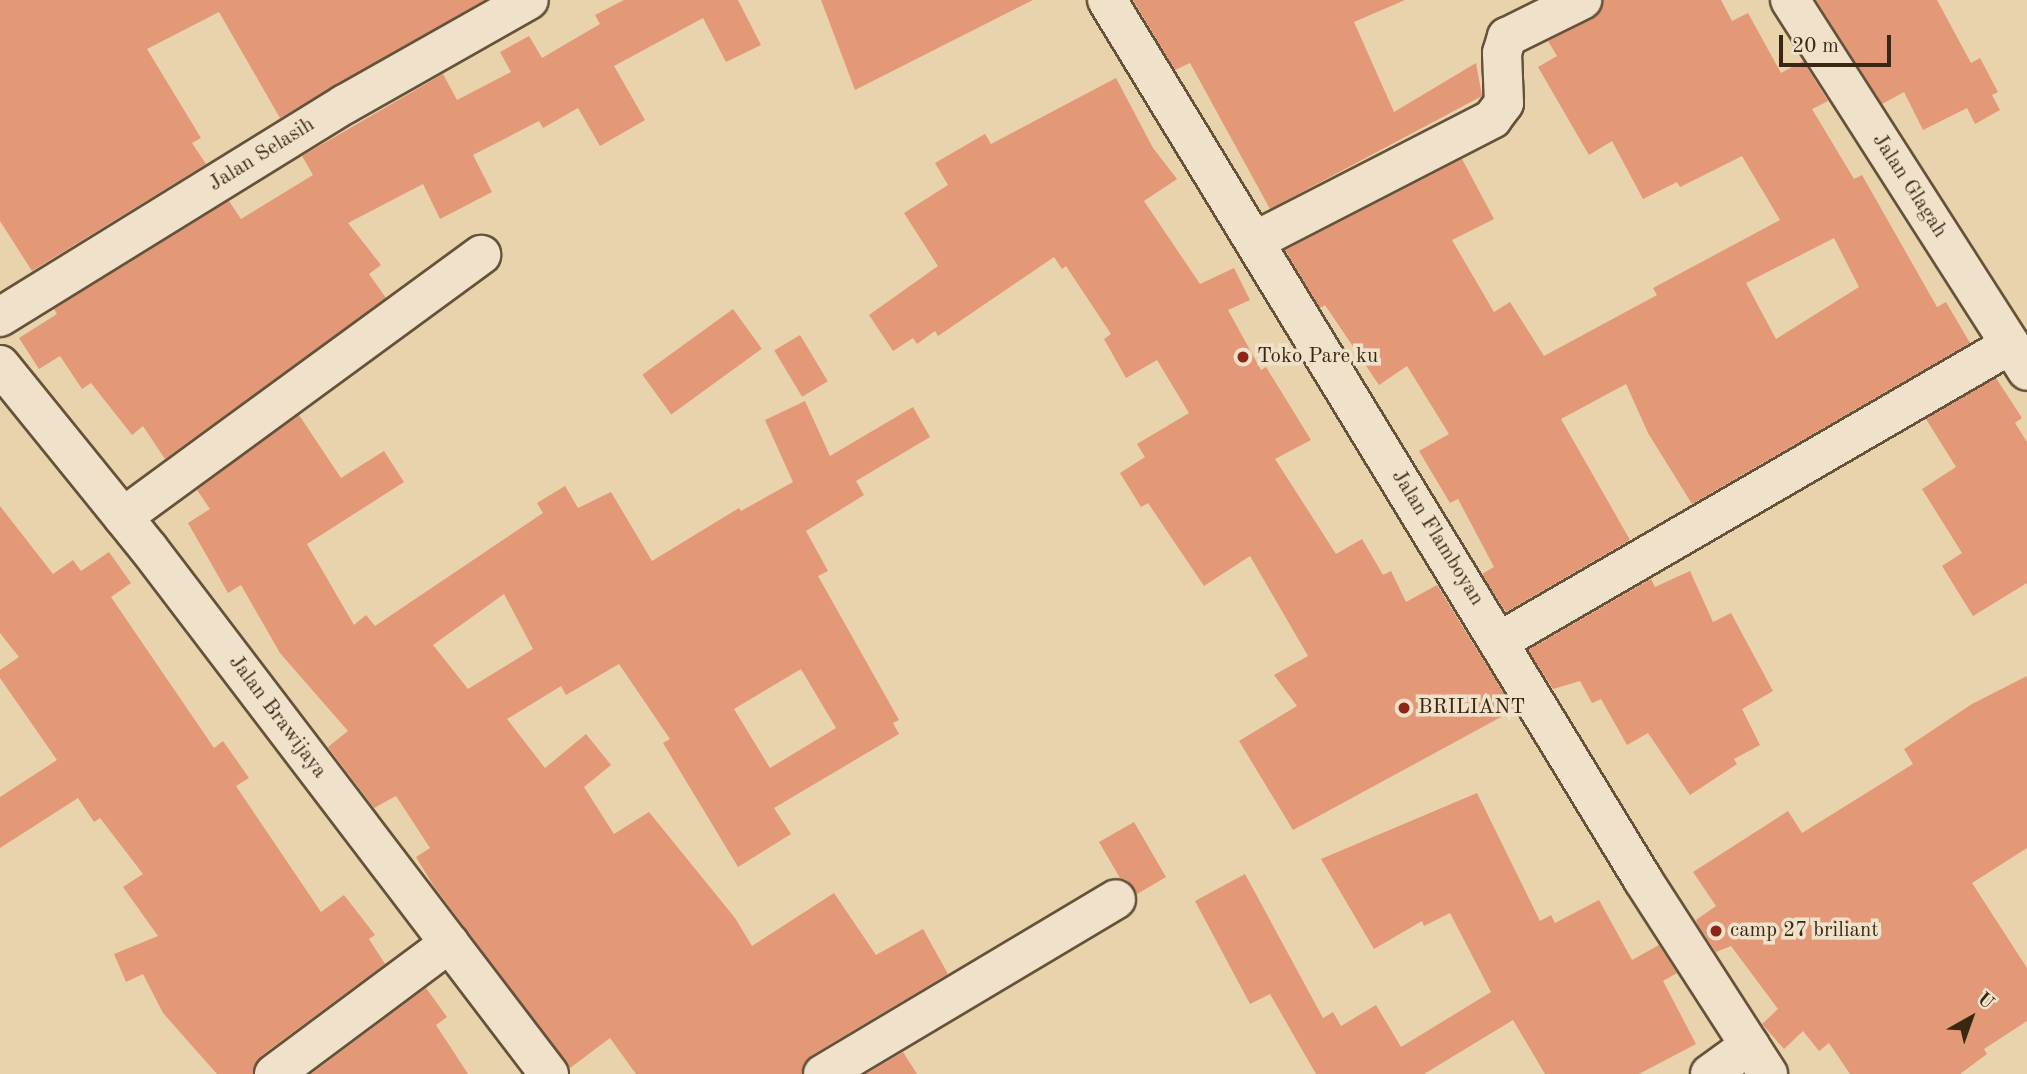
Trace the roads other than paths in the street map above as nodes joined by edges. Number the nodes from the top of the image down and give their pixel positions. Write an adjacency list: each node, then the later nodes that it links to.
1 (529, 0): 7 (street, Jalan Selasih)
2 (1107, 0): 5 (street, Jalan Flamboyan)
3 (1582, 0): 5 (street)
4 (1790, 0): 8 (street, Jalan Glagah)
5 (1255, 242): 11 (street, Jalan Flamboyan)
6 (481, 255): 10 (street)
7 (0, 317)
8 (2019, 358): 11 (street)
9 (0, 365): 10 (street, Jalan Brawijaya)
10 (123, 517): 13 (street, Jalan Brawijaya)
11 (1500, 641): 14 (street, Jalan Flamboyan)
12 (1116, 900): 17 (street)
13 (450, 943): 15 (street); 16 (street, Jalan Brawijaya)
14 (1759, 1060): 18 (street)
15 (274, 1074)
16 (549, 1074)
17 (823, 1074)
18 (1710, 1074)

